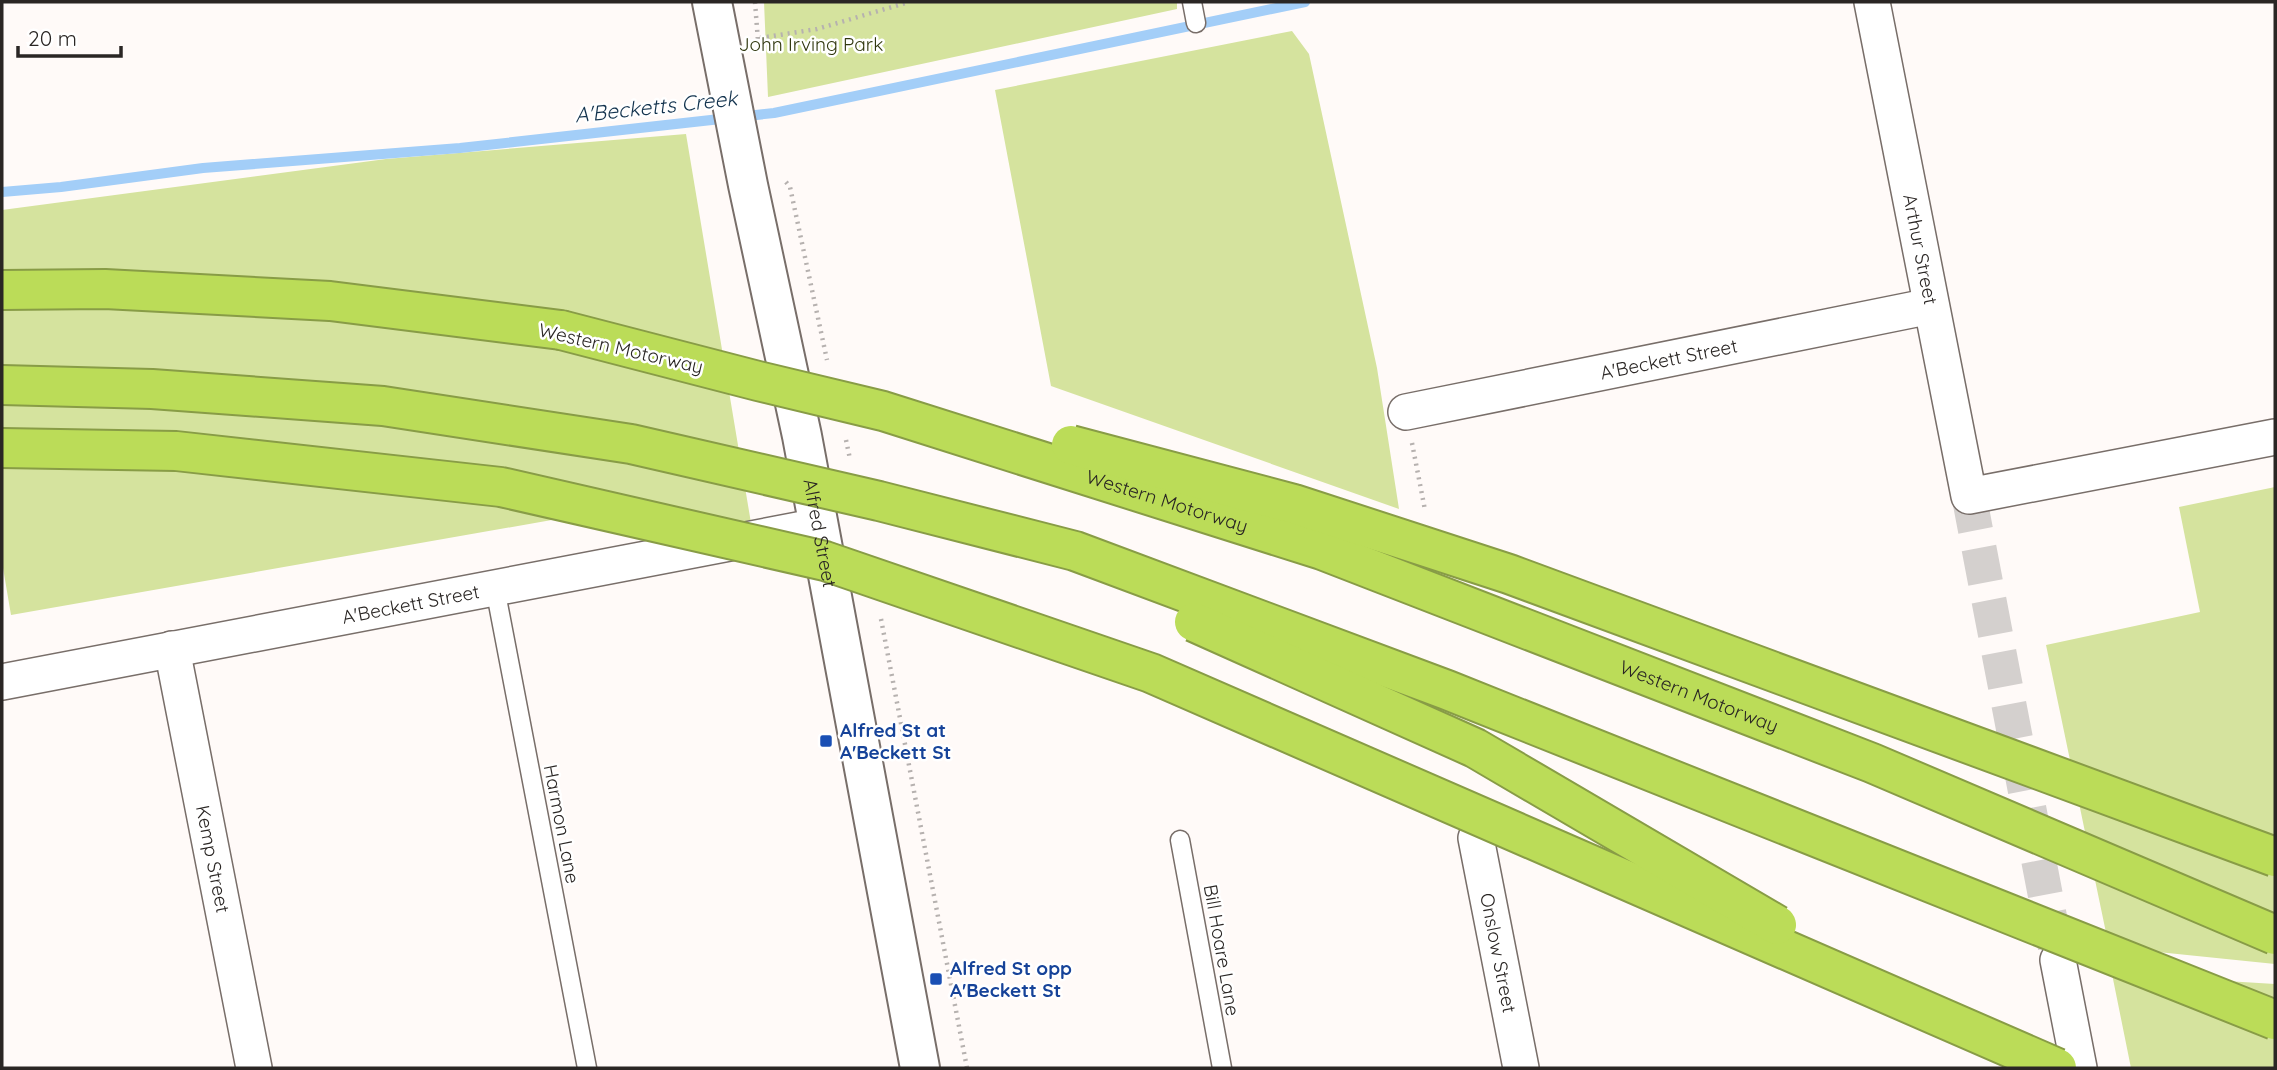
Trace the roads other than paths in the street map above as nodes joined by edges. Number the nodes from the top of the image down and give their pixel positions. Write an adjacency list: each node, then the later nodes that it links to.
1 (712, 2): 13 (street, Alfred Street)
2 (1192, 2): 4 (lane)
3 (1872, 2): 6 (street, Arthur Street)
4 (1196, 23)
5 (2, 290): 7 (highway, Western Motorway)
6 (1931, 306): 9 (street, A'Beckett Street); 10 (street, Arthur Street)
7 (561, 330): 19 (highway, bridge); 20 (highway, Western Motorway, bridge)
8 (2, 385): 12 (highway, bridge)
9 (1406, 412)
10 (2275, 437)
11 (2, 449): 29 (highway, bridge)
12 (878, 501): 22 (highway, bridge); 28 (highway, bridge)
13 (819, 526): 14 (street, A'Beckett Street); 25 (street, Alfred Street)
14 (495, 588): 15 (street, A'Beckett Street); 24 (lane, Harmon Lane)
15 (173, 649): 16 (street, A'Beckett Street); 23 (street, Kemp Street)
16 (2, 682)
17 (1476, 838): 27 (street, Onslow Street)
18 (1180, 840): 26 (lane, Bill Hoare Lane)
19 (2275, 857)
20 (2275, 935)
21 (2058, 960): 30 (street)
22 (2275, 1020)
23 (254, 1068)
24 (587, 1068)
25 (920, 1068)
26 (1222, 1068)
27 (1521, 1068)
28 (2022, 1068)
29 (2057, 1068)
30 (2079, 1068)

